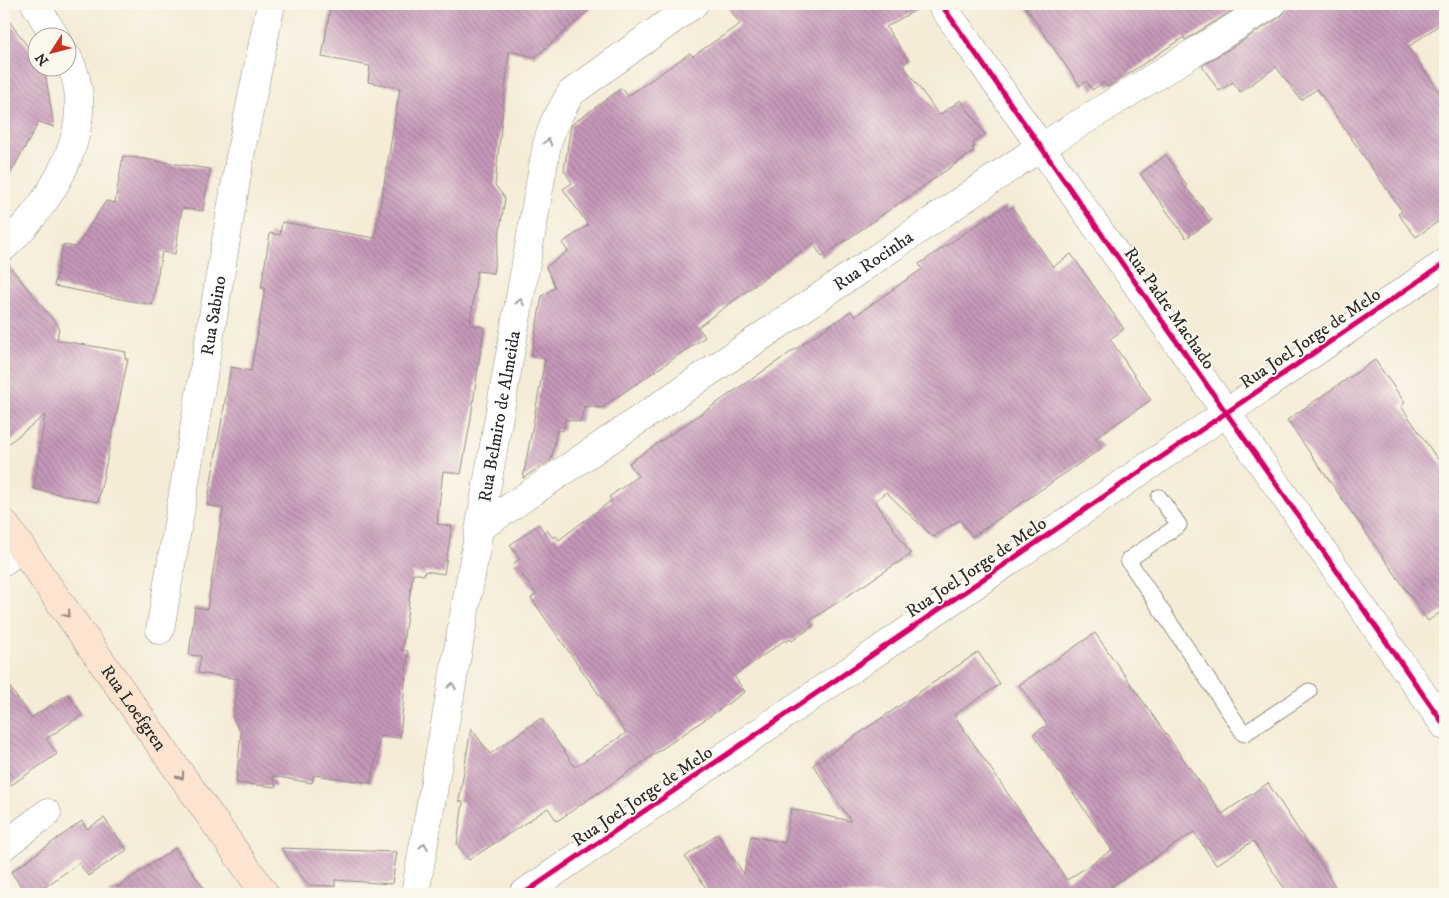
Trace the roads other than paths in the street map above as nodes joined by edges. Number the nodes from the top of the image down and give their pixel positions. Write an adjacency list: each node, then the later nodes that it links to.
1 (34, 4): 6 (street)
2 (271, 4): 16 (street, Rua Sabino)
3 (694, 4): 14 (street, Rua Belmiro de Almeida, one-way to 3)
4 (941, 4): 8 (street, Rua Padre Machado)
5 (1272, 4): 8 (street, Rua Rocinha)
6 (50, 28)
7 (75, 78): 9 (street)
8 (1041, 147): 11 (street, Rua Padre Machado); 14 (street, Rua Rocinha)
9 (4, 247)
10 (1445, 263): 11 (street, Rua Joel Jorge de Melo)
11 (1225, 412): 18 (street, Rua Padre Machado); 23 (street, Rua Joel Jorge de Melo)
12 (1160, 497): 17 (lane)
13 (4, 523): 15 (main road, Rua Loefgren)
14 (481, 527): 22 (street, Rua Belmiro de Almeida, one-way to 14)
15 (12, 554): 21 (main road, Rua Loefgren, one-way to 21)
16 (160, 630)
17 (1309, 691)
18 (1445, 726)
19 (47, 813): 20 (street)
20 (4, 846)
21 (265, 894)
22 (415, 894)
23 (523, 894)

